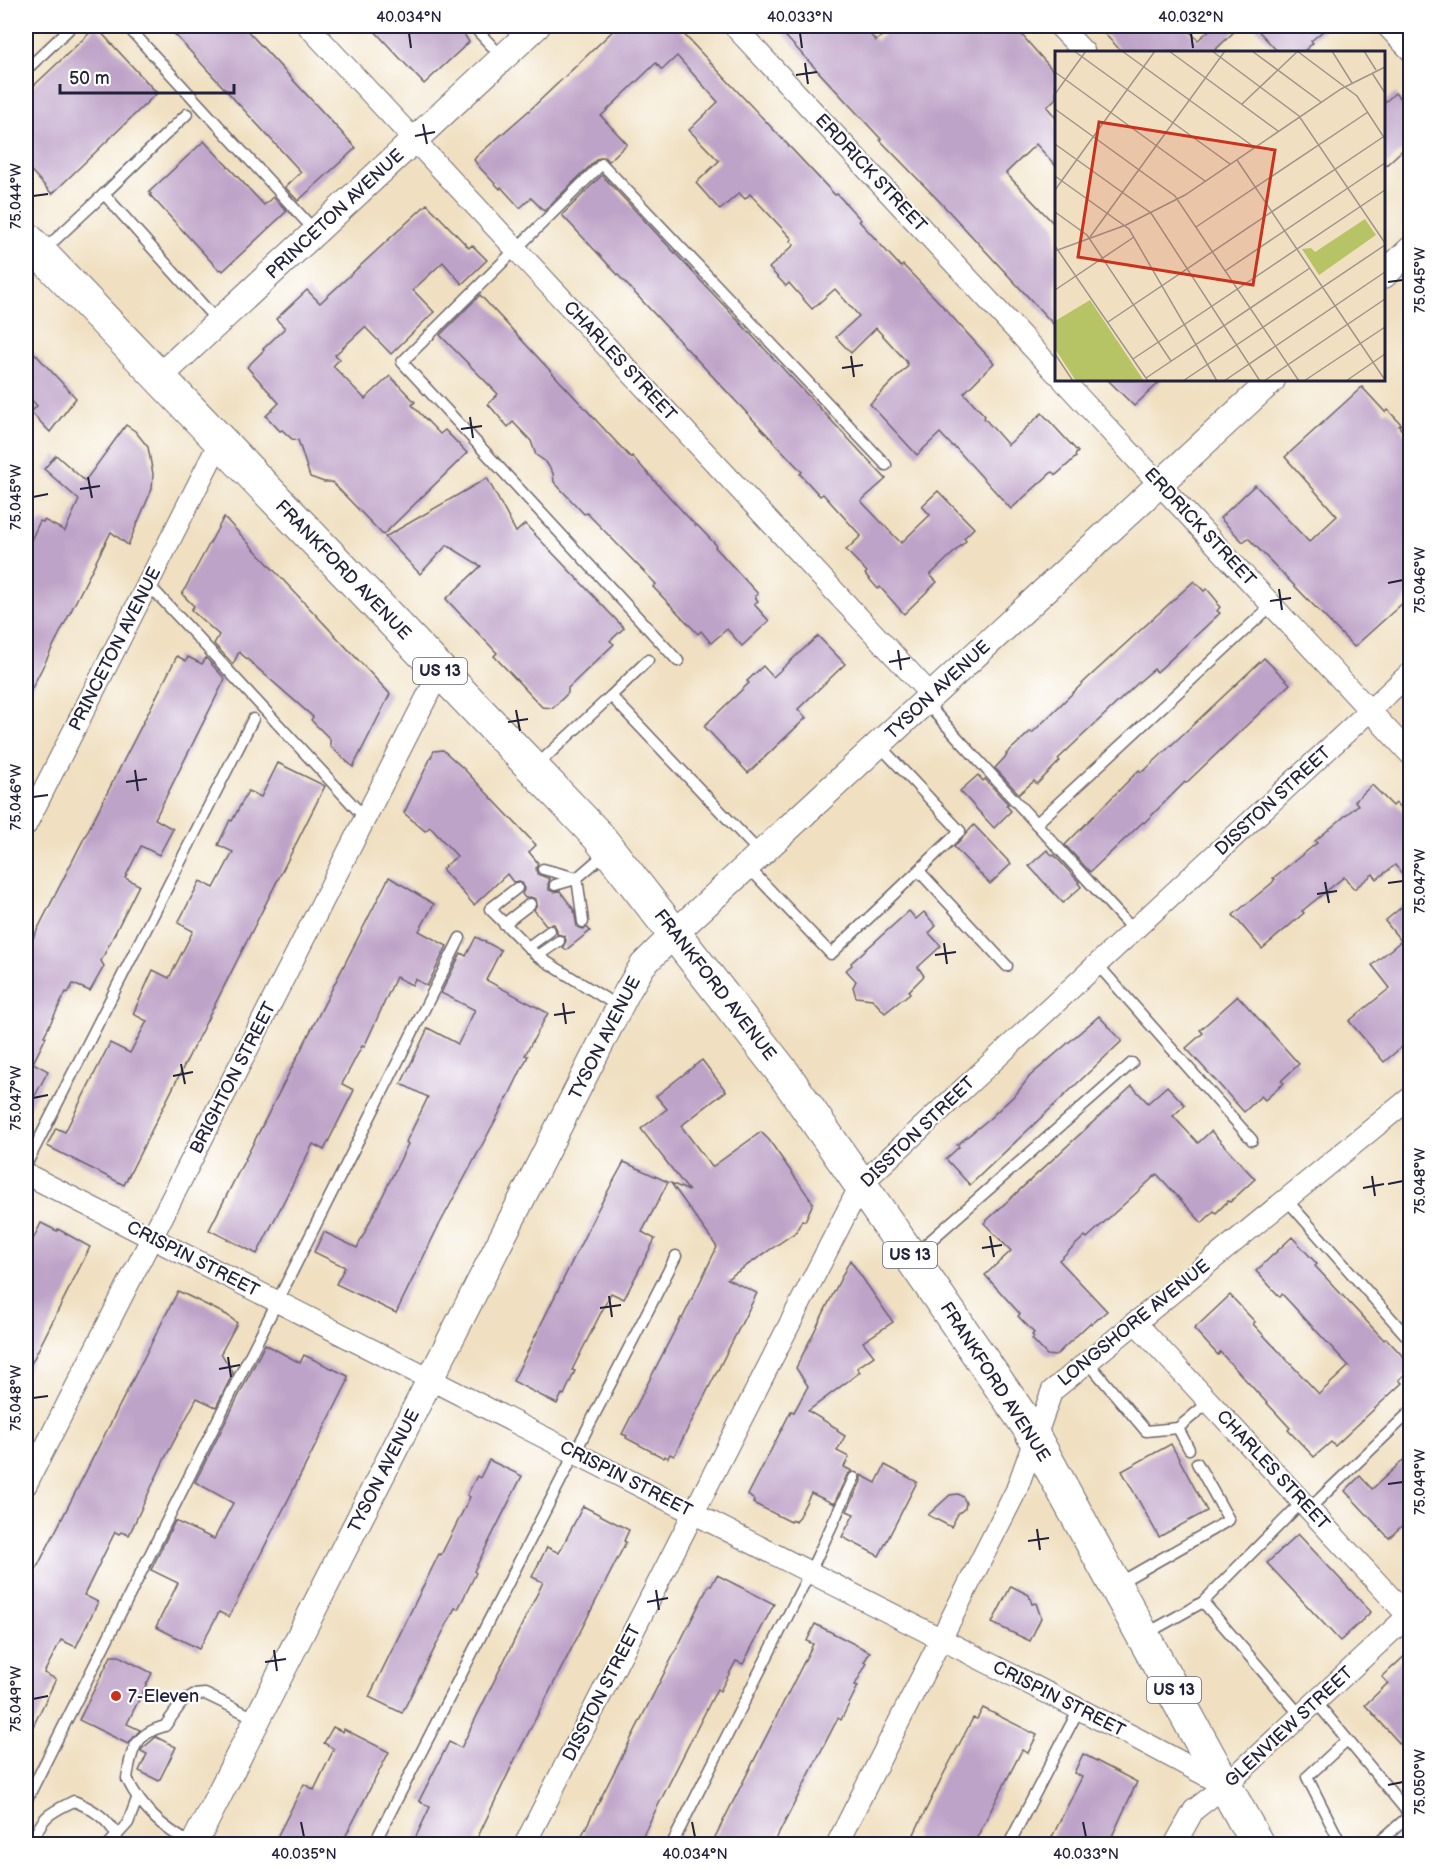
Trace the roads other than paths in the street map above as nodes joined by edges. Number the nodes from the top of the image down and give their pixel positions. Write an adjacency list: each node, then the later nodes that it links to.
1 (64, 26): 12 (lane)
2 (127, 26): 16 (lane)
3 (308, 26): 14 (street, CHARLES STREET)
4 (473, 26): 11 (lane)
5 (537, 26): 11 (street, PRINCETON AVENUE)
6 (734, 26): 22 (street, ERDRICK STREET)
7 (1059, 26): 10 (street)
8 (1387, 26): 9 (street)
9 (1410, 50)
10 (1083, 51)
11 (503, 58): 14 (street, PRINCETON AVENUE)
12 (26, 69)
13 (187, 114): 15 (lane)
14 (415, 141): 16 (street, PRINCETON AVENUE); 18 (street, CHARLES STREET)
15 (104, 194): 17 (lane); 21 (lane)
16 (315, 232): 21 (street, PRINCETON AVENUE)
17 (33, 246): 23 (main road, FRANKFORD AVENUE / US 13)
18 (516, 250): 27 (lane); 32 (lane); 36 (street, CHARLES STREET)
19 (1410, 250): 20 (street)
20 (1385, 274)
21 (219, 322): 23 (street, PRINCETON AVENUE)
22 (1055, 372)
23 (159, 377): 26 (main road, FRANKFORD AVENUE / US 13)
24 (1064, 381): 28 (street, ERDRICK STREET)
25 (1271, 381): 28 (street, TYSON AVENUE)
26 (220, 441): 29 (street, PRINCETON AVENUE); 33 (main road, FRANKFORD AVENUE / US 13)
27 (886, 465)
28 (1160, 484): 30 (street, ERDRICK STREET); 36 (street, TYSON AVENUE)
29 (148, 584): 42 (lane); 44 (street, PRINCETON AVENUE)
30 (1272, 604): 37 (street, ERDRICK STREET); 43 (lane)
31 (648, 660): 35 (lane)
32 (678, 661)
33 (440, 671): 41 (main road, FRANKFORD AVENUE / US 13); 42 (street, BRIGHTON STREET)
34 (1410, 673): 37 (street, DISSTON STREET)
35 (611, 696): 41 (lane); 46 (lane)
36 (928, 699): 39 (street, TYSON AVENUE); 43 (lane)
37 (1370, 710): 40 (street, ERDRICK STREET); 57 (street, DISSTON STREET)
38 (254, 719): 69 (lane)
39 (879, 745): 46 (street, TYSON AVENUE); 48 (lane)
40 (1410, 754)
41 (533, 769): 45 (main road, FRANKFORD AVENUE / US 13)
42 (365, 818): 73 (street, BRIGHTON STREET)
43 (1036, 824): 57 (lane)
44 (26, 825)
45 (610, 850): 49 (lane); 58 (main road, FRANKFORD AVENUE / US 13)
46 (754, 861): 48 (lane); 58 (street, TYSON AVENUE)
47 (543, 868): 49 (lane)
48 (919, 871): 64 (lane)
49 (577, 879): 50 (lane); 53 (lane); 54 (lane)
50 (555, 885)
51 (517, 888): 55 (lane)
52 (530, 904): 55 (lane)
53 (575, 911)
54 (583, 922)
55 (504, 924): 61 (lane)
56 (550, 931): 61 (lane)
57 (1134, 931): 63 (street, DISSTON STREET)
58 (675, 933): 65 (street, TYSON AVENUE); 71 (main road, FRANKFORD AVENUE / US 13)
59 (460, 938): 76 (lane)
60 (559, 941): 62 (lane)
61 (528, 948): 62 (lane)
62 (537, 956): 65 (lane)
63 (1097, 964): 68 (lane); 71 (street, DISSTON STREET)
64 (1007, 966)
65 (620, 1007): 80 (street, TYSON AVENUE)
66 (1132, 1063): 75 (lane)
67 (1410, 1098): 72 (street, LONGSHORE AVENUE)
68 (1252, 1140)
69 (26, 1165)
70 (26, 1174): 73 (street, CRISPIN STREET)
71 (861, 1184): 75 (main road, FRANKFORD AVENUE / US 13); 91 (street, DISSTON STREET)
72 (1286, 1199): 77 (street, LONGSHORE AVENUE); 78 (lane)
73 (151, 1237): 76 (street, CRISPIN STREET); 89 (street, BRIGHTON STREET)
74 (676, 1256): 86 (lane)
75 (911, 1257): 84 (main road, FRANKFORD AVENUE / US 13)
76 (277, 1301): 80 (street, CRISPIN STREET); 104 (lane)
77 (1135, 1322): 79 (street, LONGSHORE AVENUE); 81 (street, CHARLES STREET)
78 (1410, 1340)
79 (1087, 1361): 83 (lane); 84 (street, LONGSHORE AVENUE)
80 (431, 1379): 86 (street, CRISPIN STREET); 100 (street, TYSON AVENUE)
81 (1209, 1402): 83 (lane); 90 (street, CHARLES STREET)
82 (1410, 1412): 90 (lane)
83 (1178, 1428): 85 (lane)
84 (1035, 1437): 93 (main road, FRANKFORD AVENUE / US 13); 97 (street, LONGSHORE AVENUE)
85 (1189, 1449)
86 (575, 1453): 91 (street, CRISPIN STREET); 109 (lane)
87 (1197, 1463): 93 (lane)
88 (854, 1478): 92 (lane)
89 (26, 1485)
90 (1306, 1506): 94 (lane); 95 (street, CHARLES STREET)
91 (693, 1513): 92 (street, CRISPIN STREET); 110 (street, DISSTON STREET)
92 (810, 1572): 97 (street, CRISPIN STREET); 111 (lane)
93 (1116, 1585): 96 (main road, FRANKFORD AVENUE / US 13)
94 (1203, 1602): 96 (lane); 99 (lane)
95 (1410, 1616): 99 (street, GLENVIEW STREET)
96 (1144, 1635): 102 (main road, FRANKFORD AVENUE / US 13)
97 (941, 1639): 98 (street, CRISPIN STREET); 112 (street, LONGSHORE AVENUE)
98 (1079, 1709): 102 (street, CRISPIN STREET); 113 (lane)
99 (1308, 1709): 101 (lane); 102 (street, GLENVIEW STREET)
100 (258, 1719): 103 (lane); 108 (street, TYSON AVENUE)
101 (1347, 1740): 116 (lane); 117 (lane)
102 (1225, 1786): 114 (street, GLENVIEW STREET); 115 (main road, FRANKFORD AVENUE / US 13)
103 (137, 1799): 105 (lane); 108 (lane)
104 (26, 1801)
105 (113, 1840): 107 (lane)
106 (26, 1841): 107 (street)
107 (32, 1844)
108 (193, 1845)
109 (374, 1845)
110 (525, 1845)
111 (672, 1845)
112 (837, 1845)
113 (1010, 1845)
114 (1175, 1845)
115 (1257, 1845)
116 (1341, 1845)
117 (1377, 1845)

